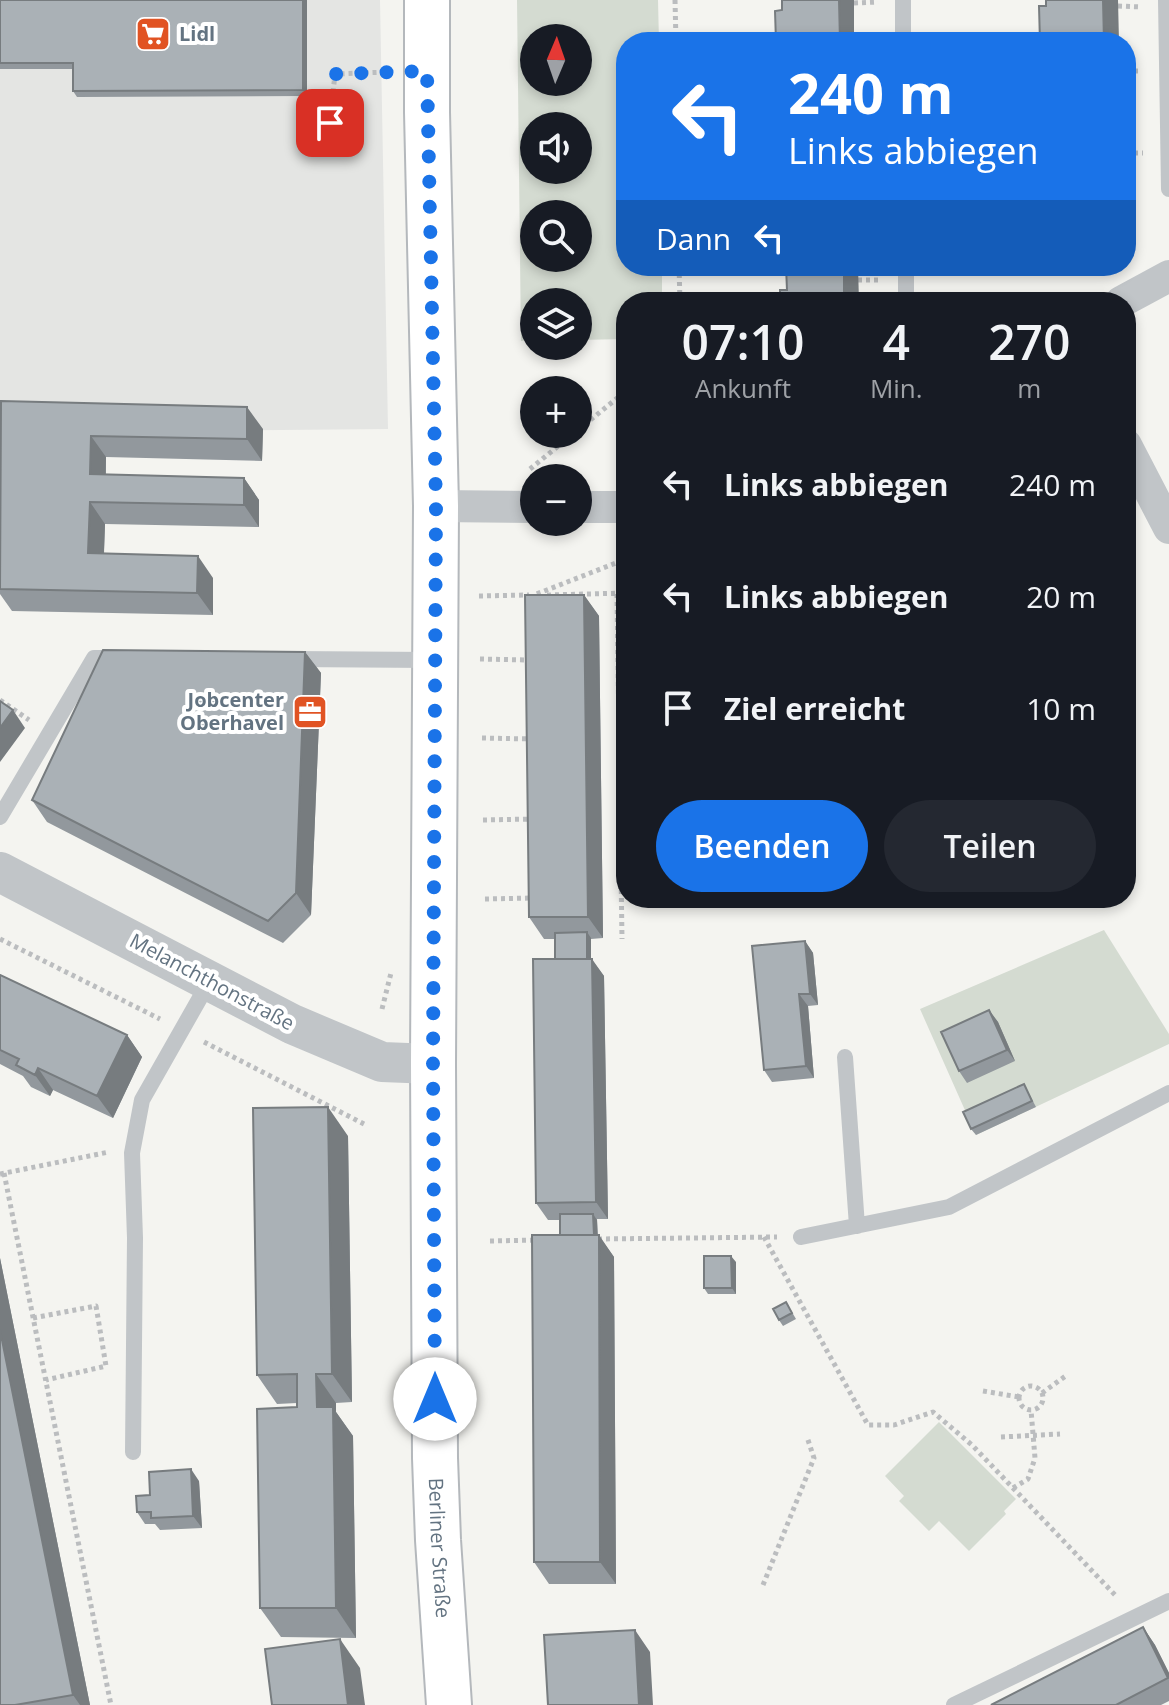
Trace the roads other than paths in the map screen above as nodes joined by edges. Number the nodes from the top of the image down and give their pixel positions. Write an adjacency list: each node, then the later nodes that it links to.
1 (427, 0): 9 (main road, Berliner Straße)
2 (903, 0): 4 (lane)
3 (1166, 0): 5 (lane)
4 (903, 32)
5 (1169, 189)
6 (1169, 276): 7 (street)
7 (1136, 294)
8 (1136, 464): 13 (street)
9 (436, 506): 10 (street); 16 (main road, Berliner Straße)
10 (520, 507)
11 (592, 507): 12 (street)
12 (616, 507)
13 (1169, 528)
14 (141, 658): 17 (lane)
15 (282, 659): 16 (lane)
16 (437, 660): 21 (main road, Berliner Straße)
17 (0, 817)
18 (0, 872): 19 (street, Melanchthonstraße)
19 (210, 980): 21 (street, Melanchthonstraße); 25 (lane)
20 (845, 1057): 23 (lane)
21 (433, 1064): 27 (main road, Berliner Straße)
22 (1169, 1093): 23 (lane)
23 (857, 1226): 24 (lane)
24 (801, 1237)
25 (133, 1452)
26 (1169, 1601): 28 (lane)
27 (449, 1705)
28 (954, 1705)

